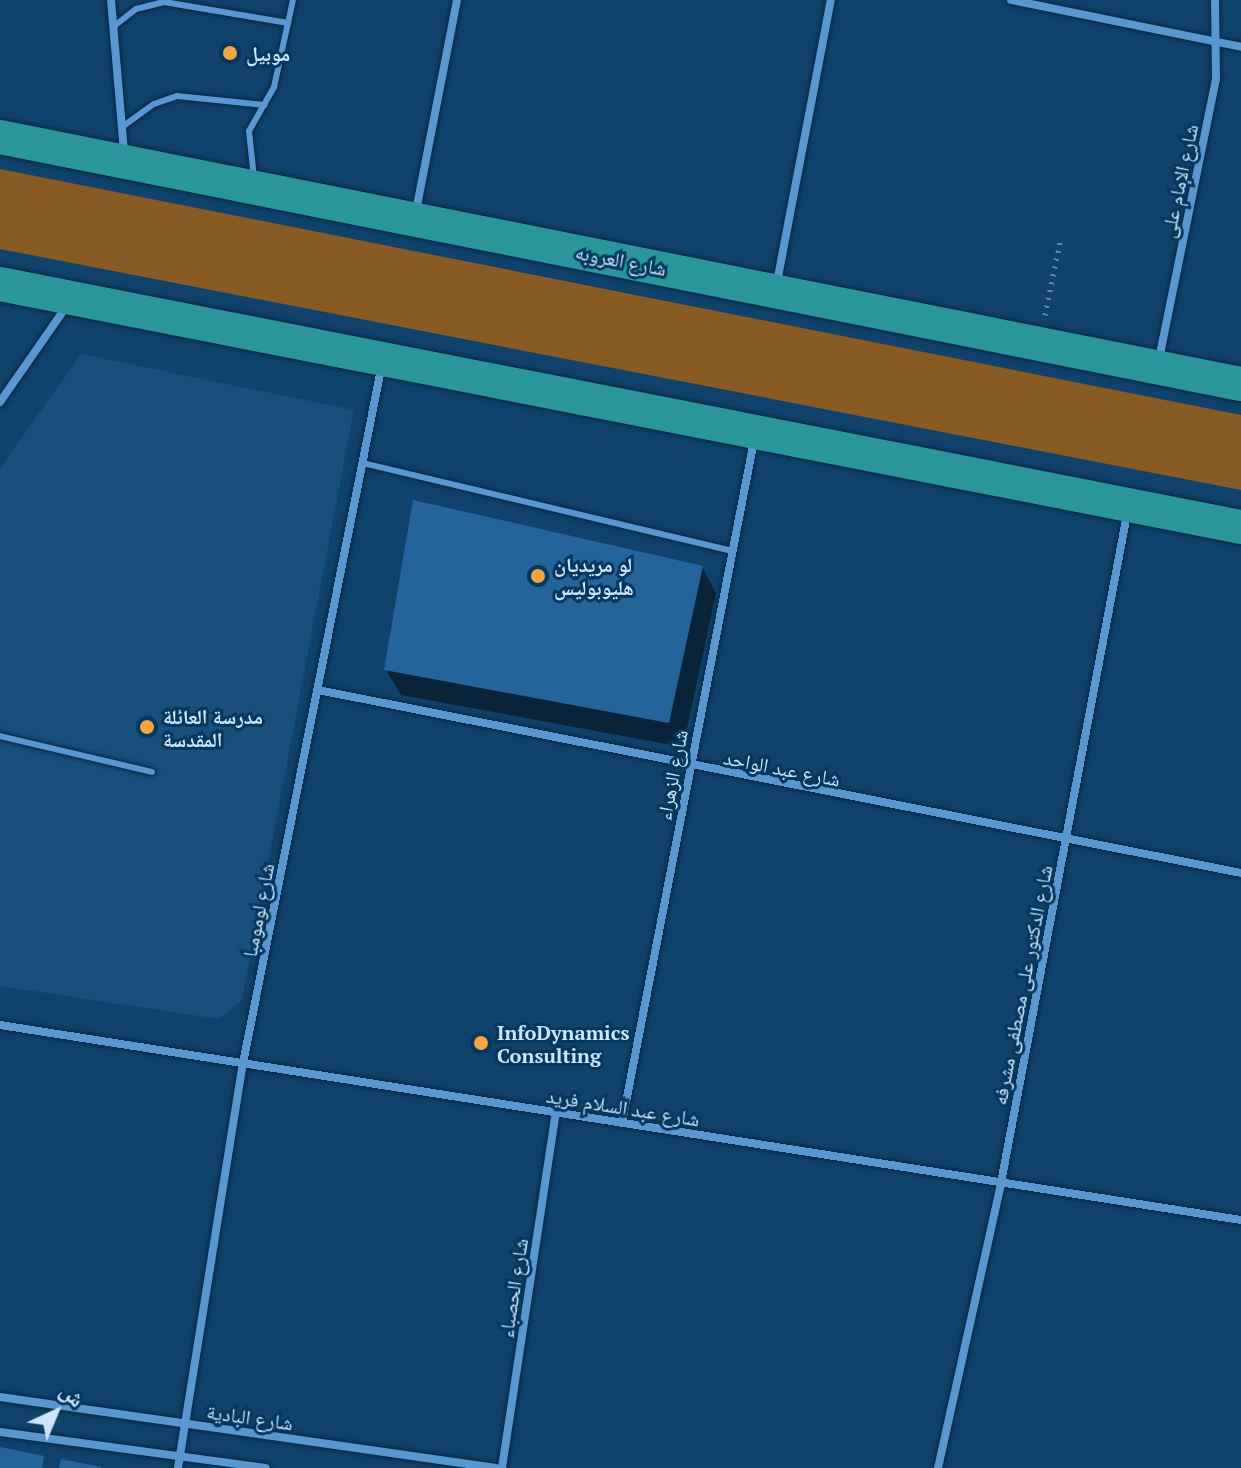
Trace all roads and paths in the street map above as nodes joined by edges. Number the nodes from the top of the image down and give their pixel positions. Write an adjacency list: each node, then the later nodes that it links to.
1 (111, 0): 8 (street)
2 (293, 0): 7 (lane)
3 (457, 0): 16 (street)
4 (831, 0): 19 (street)
5 (1011, 0): 9 (street)
6 (1215, 0): 9 (street, شارع الإمام على)
7 (288, 23): 8 (lane); 11 (lane)
8 (113, 27): 12 (street)
9 (1218, 43): 10 (street); 23 (street, شارع الإمام على)
10 (1241, 47)
11 (265, 105): 12 (lane); 15 (lane)
12 (122, 127): 14 (street)
13 (0, 137): 14 (highway, شارع العروبه)
14 (125, 162): 15 (highway, شارع العروبه)
15 (256, 185): 16 (highway, شارع العروبه)
16 (414, 220): 19 (highway, شارع العروبه)
17 (1060, 242): 21 (path)
18 (0, 284): 20 (highway)
19 (776, 291): 21 (highway, شارع العروبه)
20 (73, 298): 22 (highway); 25 (street)
21 (1039, 343): 23 (highway, شارع العروبه)
22 (383, 360): 26 (highway); 27 (street, شارع لومومبا)
23 (1157, 367): 24 (highway, شارع العروبه)
24 (1241, 384)
25 (0, 402)
26 (756, 433): 28 (highway); 30 (street, شارع الزهراء)
27 (363, 463): 30 (lane); 31 (street, شارع لومومبا)
28 (1128, 505): 29 (highway); 35 (street, شارع الدكتور على مصطفى مشرفه)
29 (1241, 527)
30 (733, 551): 33 (street, شارع الزهراء)
31 (318, 690): 33 (street, شارع عبد الواحد); 38 (street, شارع لومومبا)
32 (0, 736): 34 (lane)
33 (690, 766): 35 (street, شارع عبد الواحد); 40 (street, شارع الزهراء)
34 (152, 772)
35 (1066, 840): 36 (street, شارع عبد الواحد); 41 (street, شارع الدكتور على مصطفى مشرفه)
36 (1241, 873)
37 (0, 1025): 38 (street, شارع عبد السلام فريد)
38 (243, 1063): 39 (street, شارع عبد السلام فريد); 44 (street, شارع لومومبا)
39 (556, 1113): 40 (street, شارع عبد السلام فريد); 49 (street, شارع الحصباء)
40 (622, 1123): 41 (street, شارع عبد السلام فريد)
41 (1001, 1183): 42 (street, شارع عبد السلام فريد); 50 (street, شارع الدكتور على مصطفى مشرفه)
42 (1241, 1220)
43 (0, 1397): 44 (street, شارع البادية)
44 (186, 1424): 46 (street, شارع لومومبا); 49 (street, شارع البادية)
45 (0, 1432): 46 (street)
46 (181, 1456): 47 (street, شارع لومومبا); 48 (street)
47 (178, 1468)
48 (266, 1468)
49 (499, 1468)
50 (938, 1468)

